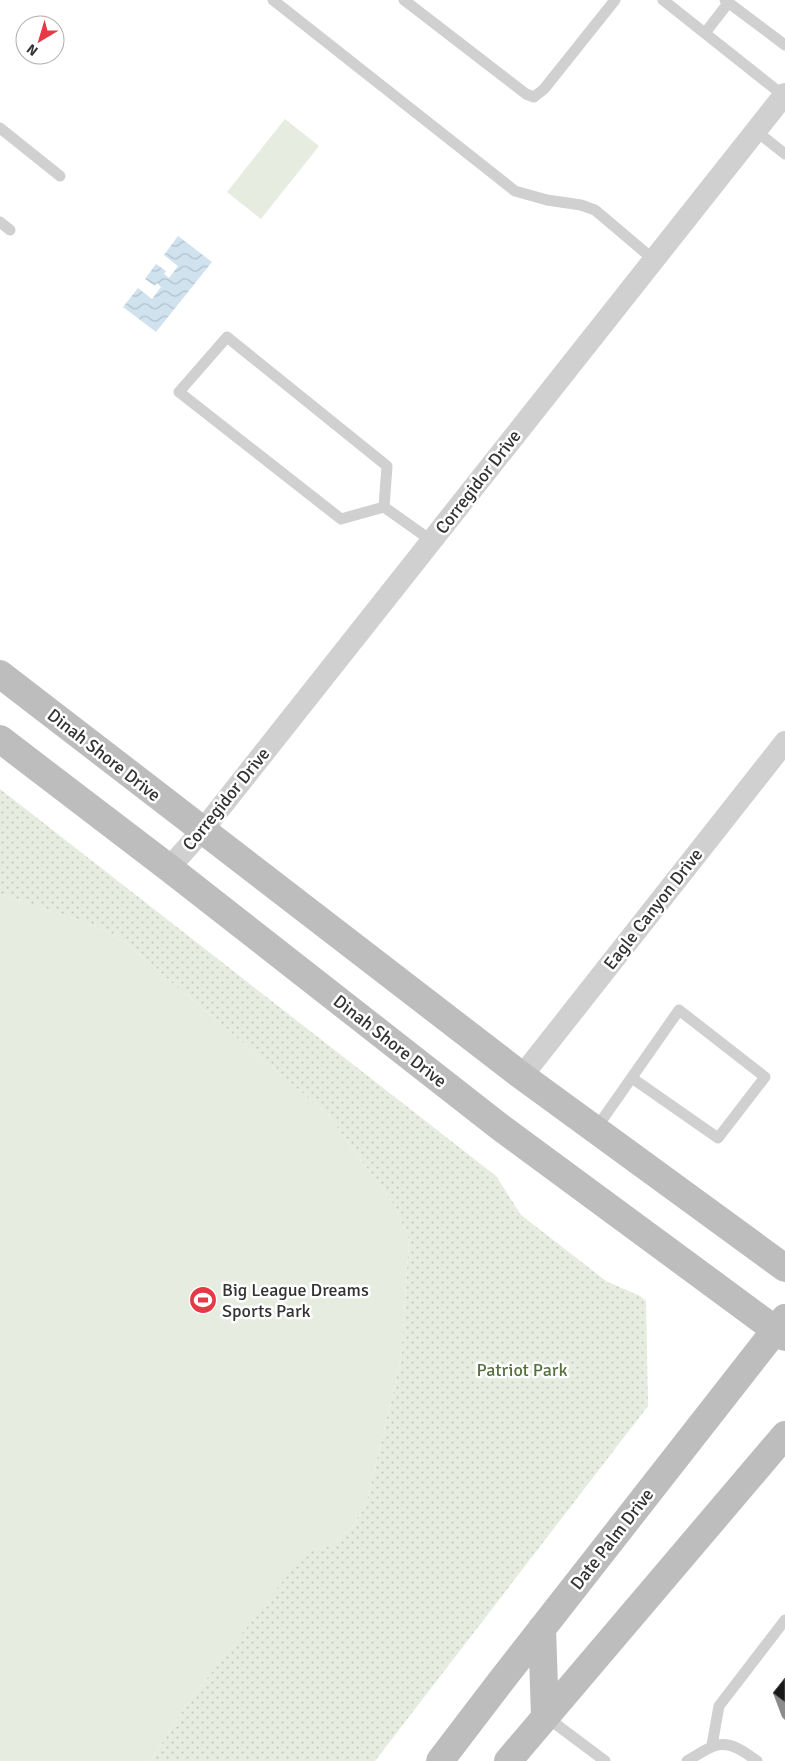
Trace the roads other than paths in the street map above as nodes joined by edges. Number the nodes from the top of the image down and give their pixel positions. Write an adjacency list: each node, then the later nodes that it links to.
1 (273, 0): 15 (lane)
2 (404, 0): 3 (lane)
3 (615, 0)
4 (663, 0): 6 (lane)
5 (727, 1): 6 (lane); 7 (lane)
6 (705, 33): 8 (lane)
7 (785, 45)
8 (784, 95): 10 (street, Corregidor Drive)
9 (0, 128): 12 (lane)
10 (756, 131): 11 (lane); 15 (street, Corregidor Drive)
11 (785, 154)
12 (60, 176)
13 (0, 222): 14 (lane)
14 (10, 230)
15 (654, 260): 17 (street, Corregidor Drive)
16 (384, 507): 16 (lane); 17 (lane)
17 (432, 541): 21 (street, Corregidor Drive)
18 (0, 674): 21 (main road, Dinah Shore Drive)
19 (0, 739): 22 (main road, Dinah Shore Drive)
20 (785, 742): 23 (street, Eagle Canyon Drive)
21 (202, 831): 22 (street, Corregidor Drive); 23 (main road, Dinah Shore Drive)
22 (169, 868): 27 (main road, Dinah Shore Drive)
23 (522, 1076): 25 (main road, Dinah Shore Drive)
24 (632, 1078): 24 (lane); 25 (lane)
25 (595, 1130): 26 (main road, Dinah Shore Drive)
26 (785, 1268)
27 (782, 1328): 32 (main road, Date Palm Drive)
28 (785, 1435): 30 (main road)
29 (785, 1461): 30 (main road)
30 (754, 1471): 33 (main road)
31 (785, 1620): 34 (lane)
32 (542, 1628): 33 (main road); 35 (main road, Date Palm Drive)
33 (545, 1716): 36 (main road); 37 (lane)
34 (712, 1745): 38 (lane); 39 (lane)
35 (440, 1761)
36 (508, 1761)
37 (605, 1761)
38 (687, 1761)
39 (758, 1761)

